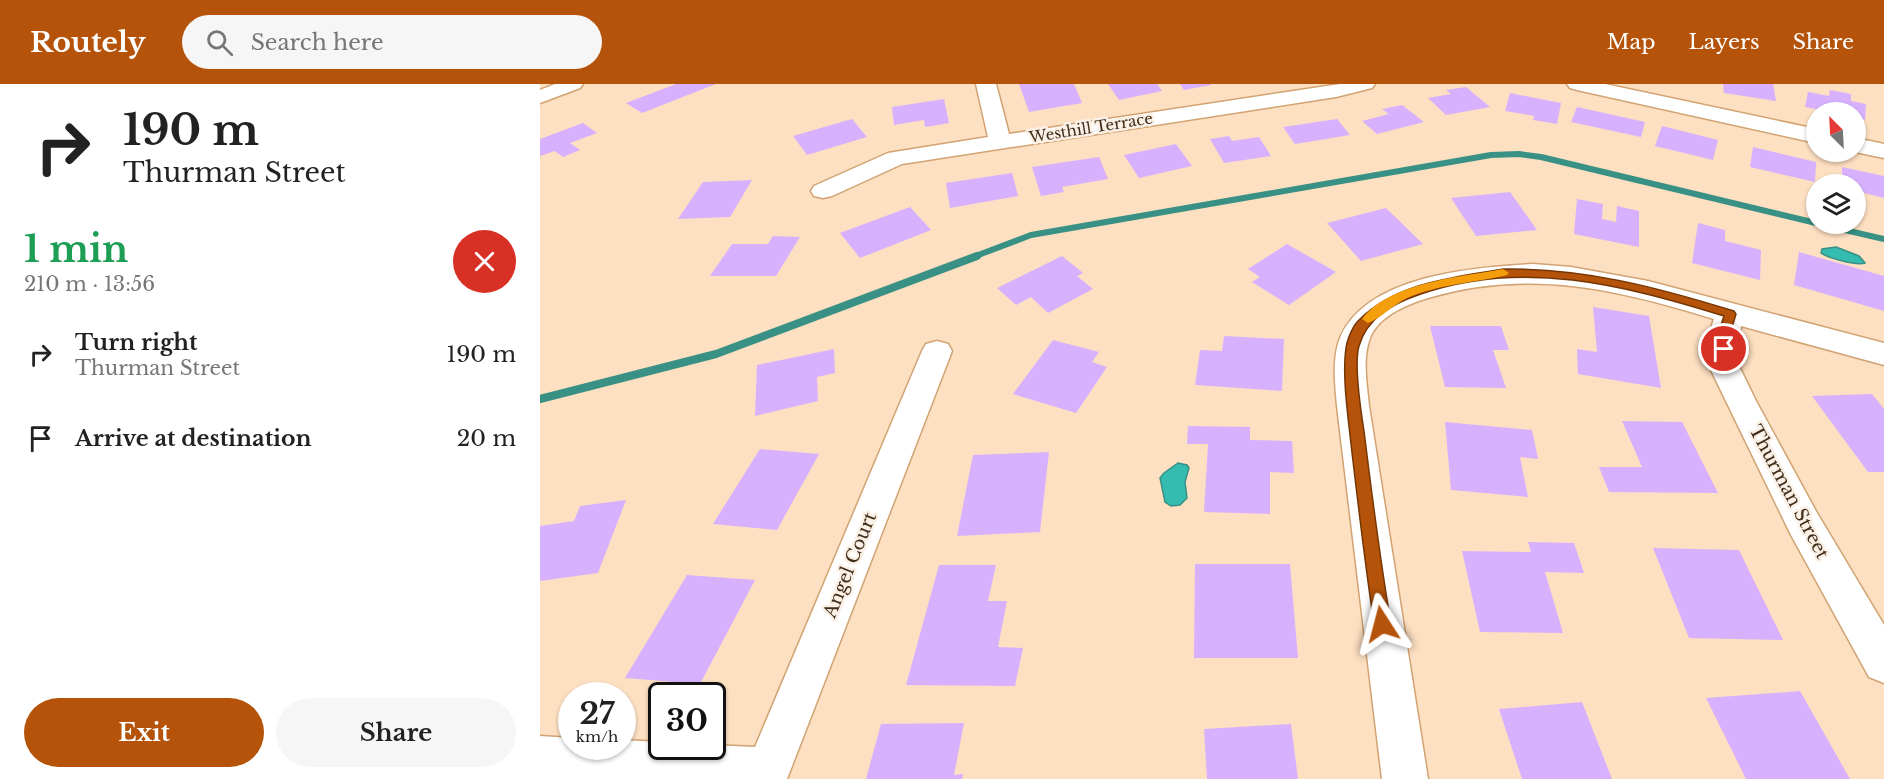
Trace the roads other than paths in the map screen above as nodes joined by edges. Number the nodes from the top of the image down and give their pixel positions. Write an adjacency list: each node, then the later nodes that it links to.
1 (573, 84): 5 (street)
2 (986, 84): 7 (street)
3 (1365, 84): 7 (street, Westhill Terrace)
4 (1577, 84): 6 (street)
5 (540, 97)
6 (1806, 134)
7 (1000, 142): 10 (street, Westhill Terrace)
8 (1866, 147): 9 (street)
9 (1884, 151)
10 (823, 191)
11 (1730, 314): 13 (street); 14 (street, Thurman Street); 17 (street)
12 (937, 351): 16 (street, Angel Court)
13 (1884, 354)
14 (1884, 663)
15 (540, 759): 16 (street)
16 (765, 775)
17 (1405, 779)

